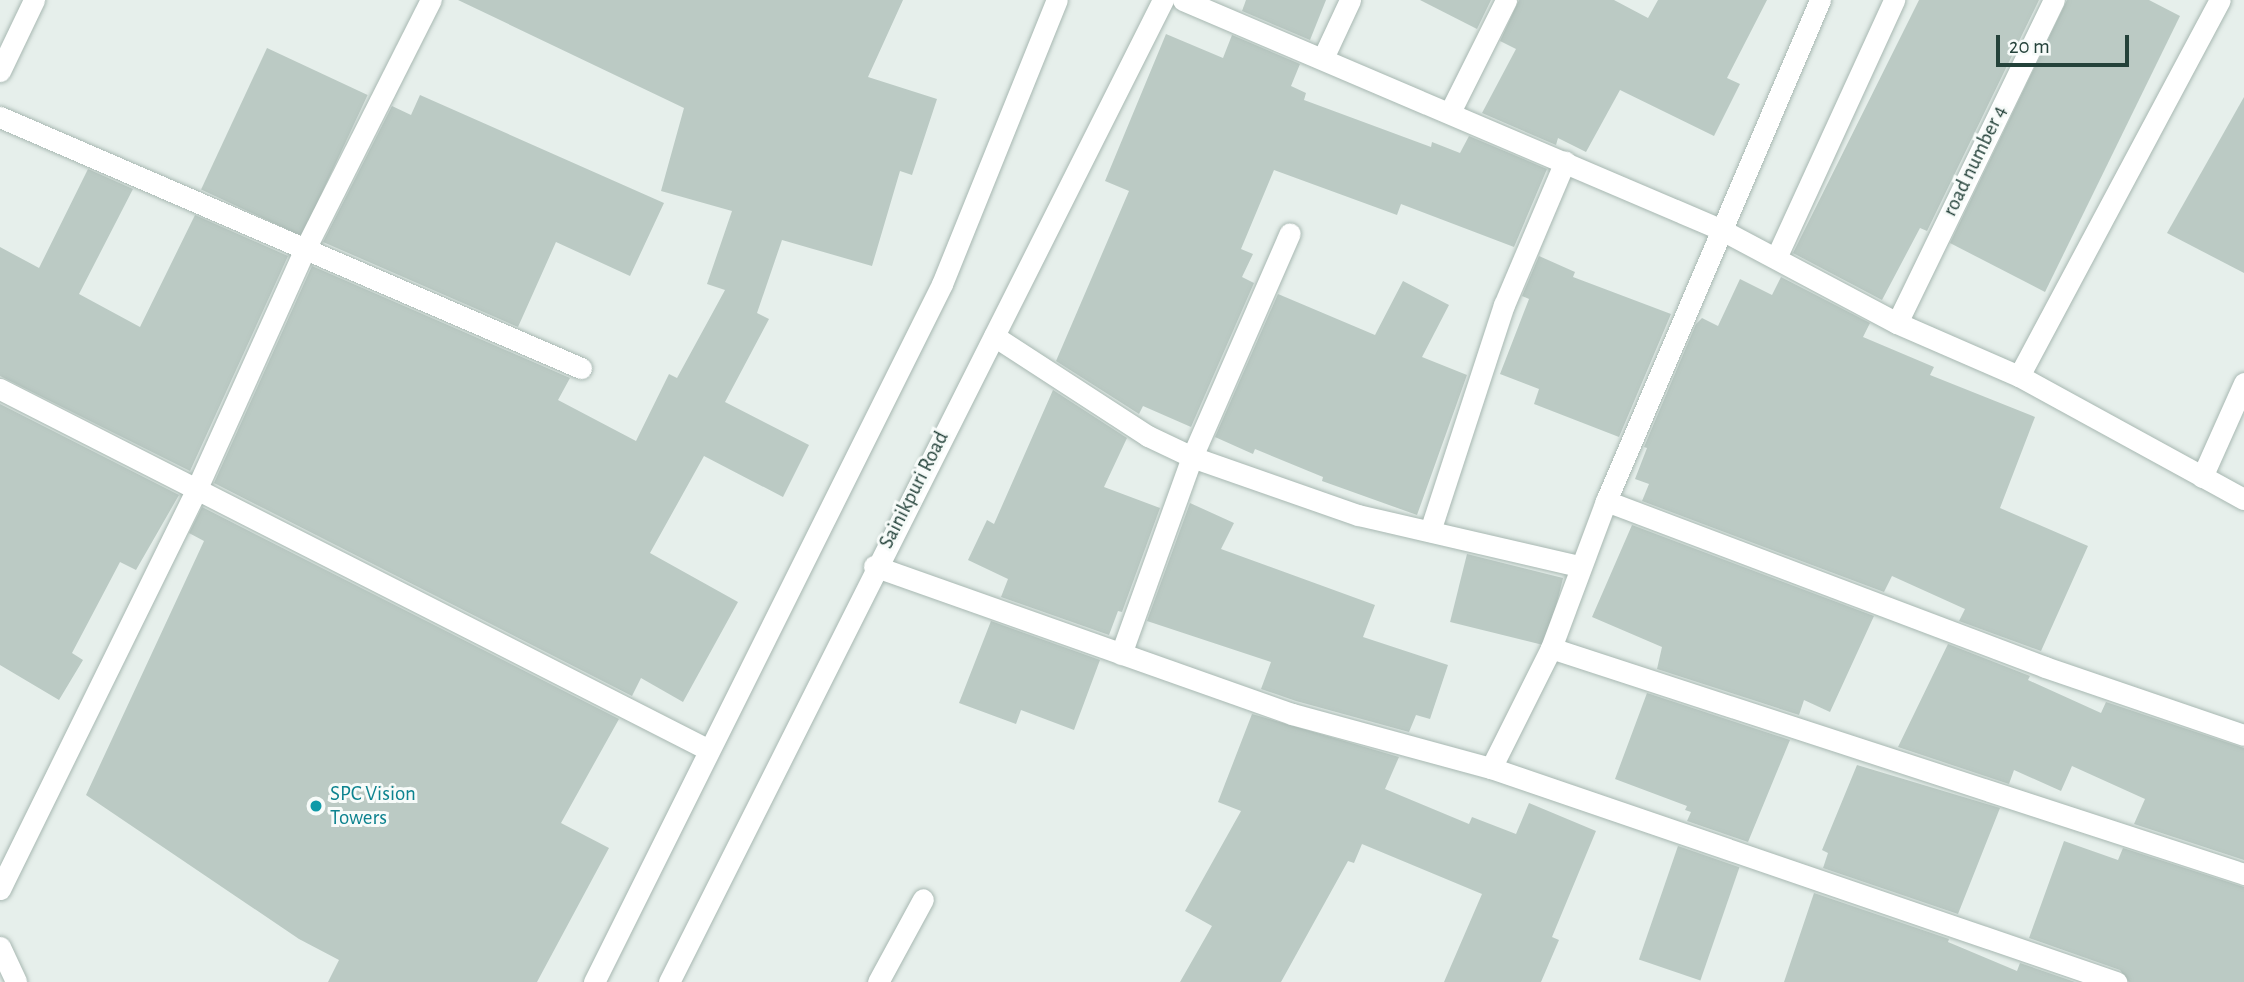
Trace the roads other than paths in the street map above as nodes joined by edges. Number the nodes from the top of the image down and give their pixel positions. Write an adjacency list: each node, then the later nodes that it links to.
1 (34, 0): 13 (street)
2 (431, 0): 19 (street)
3 (1057, 0): 38 (street)
4 (1163, 0): 22 (street, Sainikpuri Road)
5 (1183, 0): 12 (street)
6 (1350, 0): 12 (street)
7 (1506, 0): 14 (street)
8 (1820, 0): 17 (street)
9 (1894, 0): 20 (street)
10 (2054, 0): 21 (street, road number 4)
11 (2220, 0): 24 (street)
12 (1323, 58): 14 (street)
13 (0, 71)
14 (1450, 112): 16 (street)
15 (0, 117): 19 (street)
16 (1566, 161): 17 (street); 32 (street)
17 (1720, 229): 20 (street); 31 (street)
18 (1290, 233): 27 (street)
19 (306, 247): 23 (street); 29 (street)
20 (1776, 258): 21 (street)
21 (1897, 323): 24 (street)
22 (994, 336): 27 (street); 33 (street, Sainikpuri Road)
23 (582, 368)
24 (2019, 376): 28 (street)
25 (2244, 383): 28 (street)
26 (0, 389): 29 (street)
27 (1192, 457): 32 (street); 36 (street)
28 (2202, 477): 30 (street)
29 (197, 488): 38 (street); 41 (street)
30 (2244, 499)
31 (1606, 501): 34 (street); 37 (street)
32 (1430, 531): 34 (street)
33 (874, 566): 36 (street); 46 (street, Sainikpuri Road)
34 (1579, 566): 35 (street)
35 (1551, 649): 39 (street); 40 (street)
36 (1121, 653): 39 (street)
37 (2244, 735)
38 (707, 749): 45 (street)
39 (1491, 768): 48 (street)
40 (2244, 874)
41 (0, 888)
42 (923, 899): 47 (street)
43 (0, 947): 44 (street)
44 (16, 982)
45 (594, 982)
46 (669, 982)
47 (878, 982)
48 (2116, 982)

